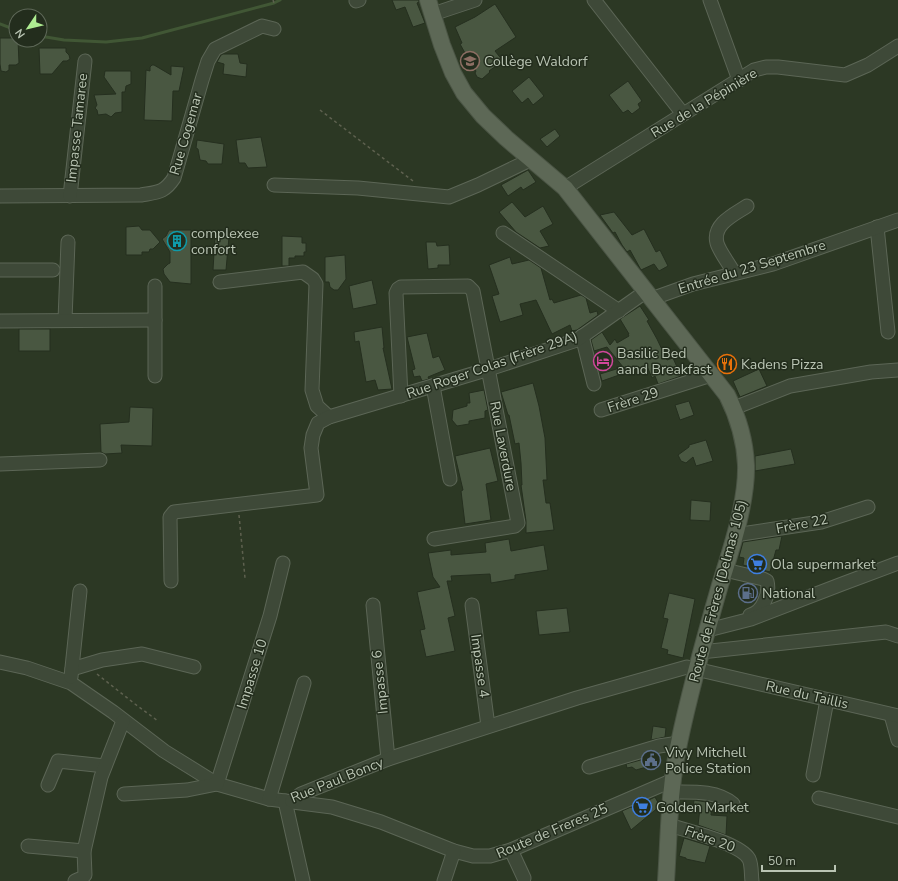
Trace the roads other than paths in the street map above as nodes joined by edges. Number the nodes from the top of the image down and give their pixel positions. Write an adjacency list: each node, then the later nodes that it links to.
1 (475, 0): 4 (street)
2 (594, 0): 9 (street)
3 (710, 0): 8 (street)
4 (431, 7): 10 (main road, Route de Frères (Delmas 105))
5 (274, 29): 14 (street, Rue Cogemar)
6 (898, 46): 8 (street, Rue de la Pépinière)
7 (85, 61): 14 (street, Impasse Tamaree)
8 (739, 80): 9 (street, Rue de la Pépinière)
9 (683, 114): 12 (street, Rue de la Pépinière)
10 (532, 159): 11 (street); 12 (main road, Route de Frères (Delmas 105))
11 (274, 185)
12 (565, 188): 25 (main road, Route de Frères (Delmas 105))
13 (0, 196): 14 (street, Rue Cogemar)
14 (70, 196)
15 (747, 206): 22 (street)
16 (898, 220): 17 (street, Entrée du 23 Septembre)
17 (877, 227): 22 (street, Entrée du 23 Septembre); 30 (street)
18 (503, 233): 26 (street)
19 (68, 242): 27 (street)
20 (0, 270): 21 (street)
21 (53, 270)
22 (734, 273): 25 (street, Entrée du 23 Septembre)
23 (220, 282): 41 (street)
24 (156, 286): 28 (street)
25 (648, 296): 26 (street, Rue Roger Colas (Frère 29A)); 34 (main road, Route de Frères (Delmas 105))
26 (619, 311): 31 (street, Rue Roger Colas (Frère 29A))
27 (65, 320): 28 (street); 29 (street)
28 (155, 320): 35 (street)
29 (0, 321)
30 (888, 332)
31 (582, 336): 32 (street, Rue Roger Colas (Frère 29A)); 36 (street)
32 (489, 369): 37 (street, Rue Roger Colas (Frère 29A)); 38 (street, Rue Laverdure); 47 (street, Rue Laverdure)
33 (898, 370): 39 (street)
34 (711, 374): 39 (main road, Route de Frères (Delmas 105)); 40 (street, Frère 29)
35 (155, 376)
36 (594, 384)
37 (433, 386): 38 (street, Rue Roger Colas (Frère 29A)); 44 (street)
38 (401, 396): 41 (street, Rue Roger Colas (Frère 29A))
39 (734, 408): 46 (main road, Route de Frères (Delmas 105))
40 (600, 410)
41 (329, 417): 51 (street, Rue Roger Colas (Frère 29A))
42 (100, 460): 43 (street)
43 (0, 464)
44 (450, 479)
45 (868, 507): 46 (street, Frère 22)
46 (735, 536): 50 (main road, Route de Frères (Delmas 105))
47 (434, 539)
48 (283, 563): 74 (street, Impasse 10)
49 (898, 563): 55 (street)
50 (725, 570): 55 (main road, Route de Frères (Delmas 105)); 55 (street)
51 (171, 581)
52 (80, 591): 61 (street)
53 (373, 605): 70 (street, Impasse 6)
54 (472, 605): 67 (street, Impasse 4)
55 (709, 625): 57 (main road, Route de Frères (Delmas 105))
56 (898, 636): 57 (street)
57 (702, 652): 60 (main road, Route de Frères (Delmas 105))
58 (0, 662): 62 (street, Rue Paul Boncy)
59 (194, 667): 61 (street)
60 (697, 668): 64 (street, Rue du Taillis); 67 (street, Rue Paul Boncy); 69 (main road, Route de Frères (Delmas 105))
61 (72, 669): 62 (street)
62 (71, 683): 66 (street, Rue Paul Boncy)
63 (304, 683): 78 (street)
64 (828, 700): 65 (street, Rue du Taillis); 73 (street)
65 (894, 715): 68 (street, Rue du Taillis)
66 (123, 721): 71 (street); 74 (street, Rue Paul Boncy)
67 (488, 726): 70 (street, Rue Paul Boncy)
68 (898, 740)
69 (678, 743): 72 (street); 76 (main road, Route de Frères (Delmas 105))
70 (388, 759): 80 (street, Rue Paul Boncy)
71 (105, 766): 75 (street); 86 (street)
72 (588, 767)
73 (813, 775)
74 (217, 784): 77 (street); 78 (street, Rue Paul Boncy)
75 (48, 785)
76 (671, 787): 81 (street); 83 (main road, Route de Frères (Delmas 105)); 85 (street, Route de Freres 25)
77 (124, 794)
78 (270, 795): 80 (street, Rue Paul Boncy)
79 (819, 798): 82 (street)
80 (288, 801): 87 (street, Route de Freres 25); 90 (street)
81 (733, 804)
82 (898, 817)
83 (669, 825): 92 (main road, Route de Frères (Delmas 105)); 93 (street, Frère 20)
84 (28, 846): 86 (street)
85 (511, 850): 87 (street, Route de Freres 25); 88 (street)
86 (84, 851): 89 (street)
87 (454, 851): 91 (street)
88 (524, 878)
89 (76, 881)
90 (304, 881)
91 (444, 881)
92 (666, 881)
93 (752, 881)

